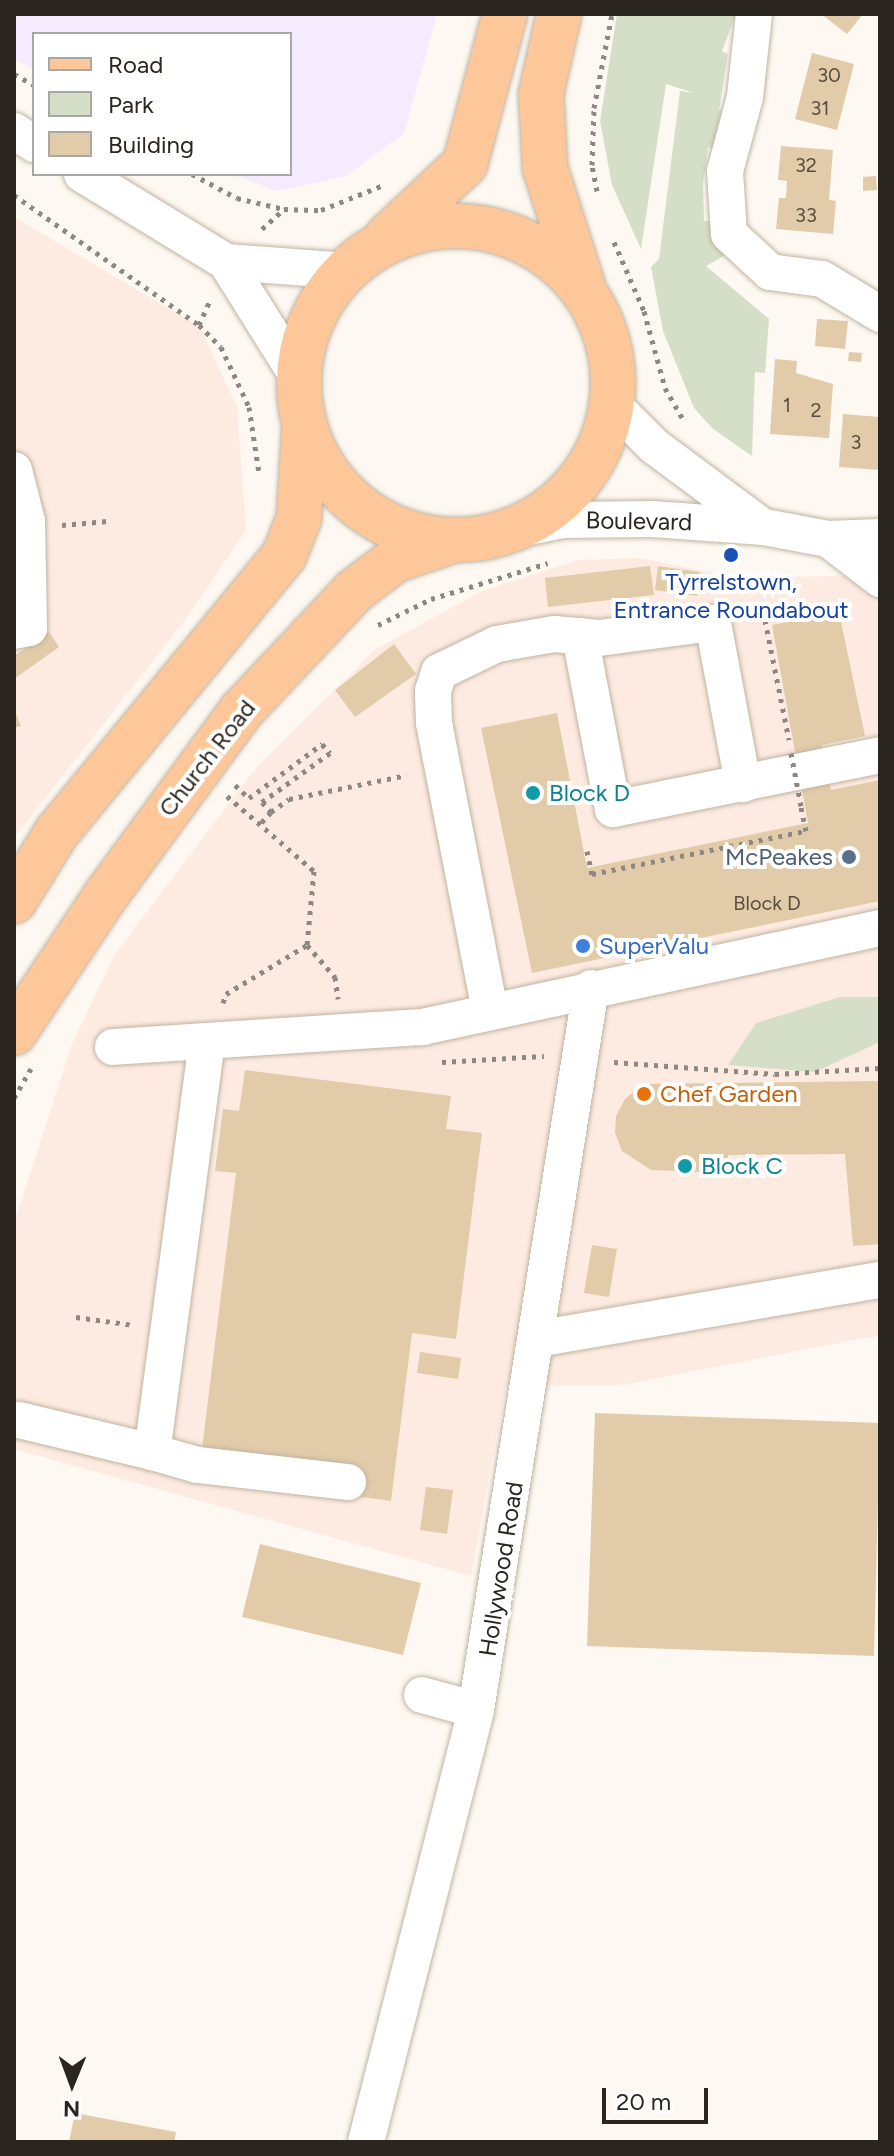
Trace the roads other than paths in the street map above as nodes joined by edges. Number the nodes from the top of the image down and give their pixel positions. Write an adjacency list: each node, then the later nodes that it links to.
1 (505, 14): 7 (main road)
2 (559, 14): 10 (main road)
3 (754, 14): 11 (street)
4 (14, 131): 5 (street)
5 (32, 143)
6 (85, 176): 8 (street)
7 (382, 241): 9 (main road); 10 (main road)
8 (226, 262): 9 (street); 12 (street)
9 (349, 271): 12 (main road)
10 (584, 289): 13 (main road)
11 (880, 314)
12 (297, 375): 14 (main road)
13 (613, 405): 16 (street, Boulevard); 17 (main road)
14 (304, 428): 20 (main road); 26 (main road)
15 (14, 470): 22 (street)
16 (764, 527): 17 (street, Boulevard); 19 (street, Boulevard)
17 (515, 530): 20 (main road)
18 (880, 537): 19 (street, Boulevard)
19 (828, 539): 21 (street)
20 (453, 540): 31 (main road, Church Road)
21 (880, 579)
22 (14, 631)
23 (580, 636): 25 (street); 25 (street); 29 (street)
24 (880, 755): 25 (street)
25 (743, 784)
26 (14, 901)
27 (880, 928): 28 (street)
28 (591, 988): 29 (street); 34 (street, Hollywood Road)
29 (490, 1011): 30 (street)
30 (207, 1041): 32 (street); 36 (street)
31 (25, 1046)
32 (113, 1047)
33 (880, 1280): 34 (street)
34 (537, 1339): 39 (street, Hollywood Road)
35 (19, 1420): 36 (street)
36 (152, 1452): 37 (street)
37 (348, 1482)
38 (422, 1695): 39 (street)
39 (476, 1710): 40 (street, Hollywood Road)
40 (366, 2142)

